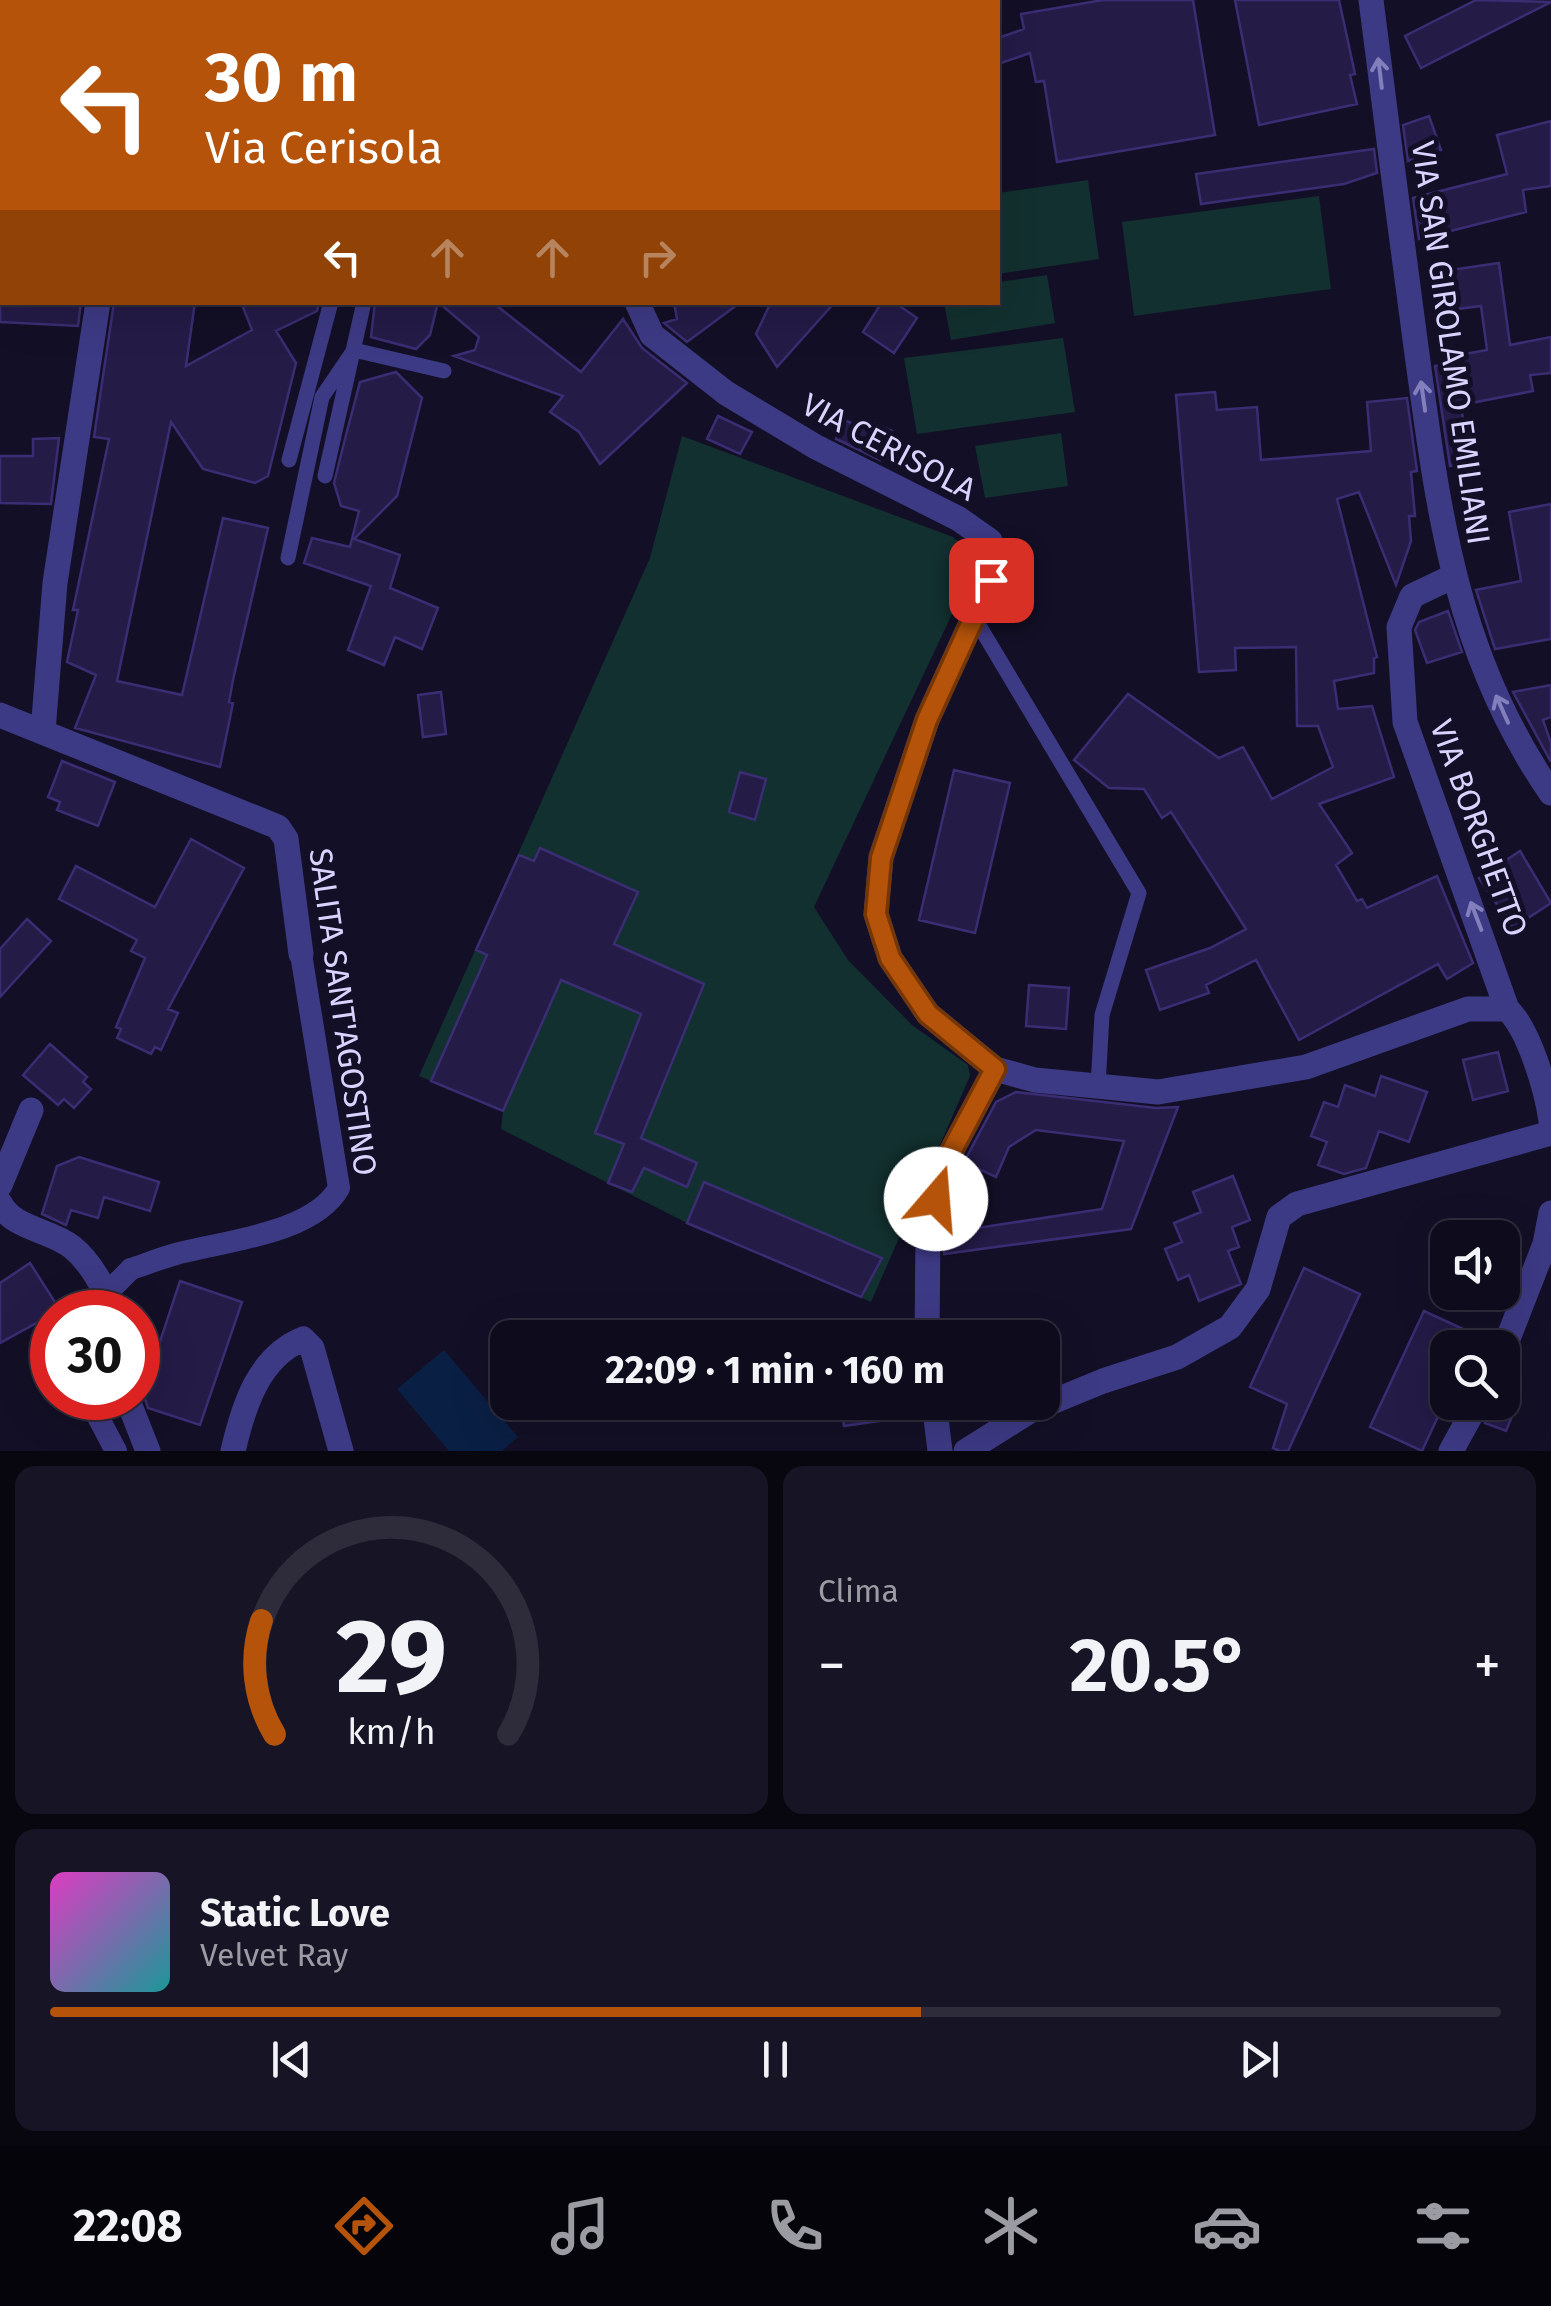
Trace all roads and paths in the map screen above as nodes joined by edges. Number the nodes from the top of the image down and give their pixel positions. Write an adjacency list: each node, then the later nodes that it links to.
1 (1371, 0): 11 (street, VIA SAN GIROLAMO EMILIANI, one-way to 1)
2 (98, 305): 14 (street)
3 (331, 305): 8 (lane)
4 (363, 305): 6 (lane)
5 (637, 305): 12 (street, VIA CERISOLA)
6 (354, 350): 7 (lane); 9 (lane); 10 (lane)
7 (444, 371)
8 (289, 460)
9 (326, 476)
10 (288, 558)
11 (1454, 576): 15 (street, VIA SAN GIROLAMO EMILIANI, one-way to 11); 17 (street, VIA BORGHETTO, one-way to 11)
12 (974, 617): 18 (street, VIA CERISOLA); 19 (lane)
13 (0, 715): 14 (street)
14 (42, 731): 16 (street, SALITA SANT'AGOSTINO)
15 (1551, 793)
16 (301, 954): 27 (street, SALITA SANT'AGOSTINO, bridge)
17 (1507, 1009): 19 (street, VIA CERISOLA); 21 (street)
18 (995, 1069): 19 (street, VIA CERISOLA); 28 (street)
19 (1098, 1086)
20 (31, 1110): 23 (street)
21 (1551, 1121)
22 (1551, 1133): 39 (street)
23 (0, 1185)
24 (0, 1203): 26 (street)
25 (1551, 1214): 29 (street)
26 (100, 1290)
27 (116, 1290)
28 (927, 1320)
29 (1511, 1330)
30 (100, 1420): 34 (street)
31 (135, 1420): 35 (street)
32 (936, 1420): 38 (street)
33 (1468, 1420): 40 (street)
34 (116, 1451)
35 (148, 1451)
36 (233, 1451): 37 (street)
37 (341, 1451)
38 (940, 1451)
39 (966, 1451)
40 (1451, 1451)

